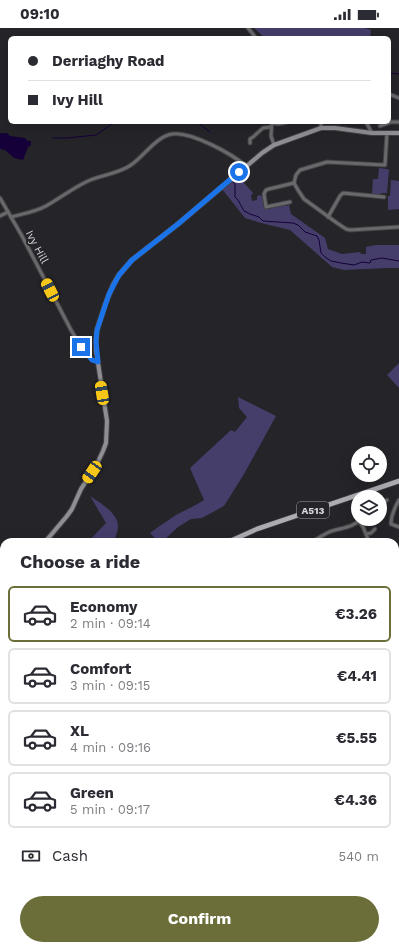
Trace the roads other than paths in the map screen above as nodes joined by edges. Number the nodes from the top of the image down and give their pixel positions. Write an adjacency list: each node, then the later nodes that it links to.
1 (248, 28): 2 (street)
2 (254, 36)
3 (272, 124): 12 (street); 13 (street)
4 (321, 124): 8 (street)
5 (367, 124): 9 (street)
6 (386, 124): 7 (street)
7 (380, 126)
8 (321, 128): 9 (street); 13 (street)
9 (372, 133): 10 (street)
10 (387, 133): 11 (street); 15 (street)
11 (399, 133)
12 (250, 143)
13 (274, 146): 14 (street)
14 (246, 166): 23 (street); 26 (street)
15 (294, 183): 20 (street); 24 (street)
16 (339, 191): 17 (street)
17 (343, 193): 18 (street); 24 (street)
18 (384, 197)
19 (0, 198): 21 (street, Ivy Hill)
20 (290, 202)
21 (8, 212): 22 (street); 23 (street, Ivy Hill)
22 (0, 216)
23 (11, 217): 26 (street, Ivy Hill)
24 (328, 217): 25 (street)
25 (399, 227)
26 (98, 362): 36 (street)
27 (399, 481): 37 (main road, A513)
28 (399, 500): 29 (street)
29 (394, 511): 30 (street); 33 (street)
30 (399, 513)
31 (351, 525): 38 (street)
32 (363, 526): 35 (street)
33 (399, 526)
34 (376, 529): 35 (street)
35 (366, 534): 39 (street)
36 (49, 538)
37 (237, 538)
38 (317, 538)
39 (368, 538)

